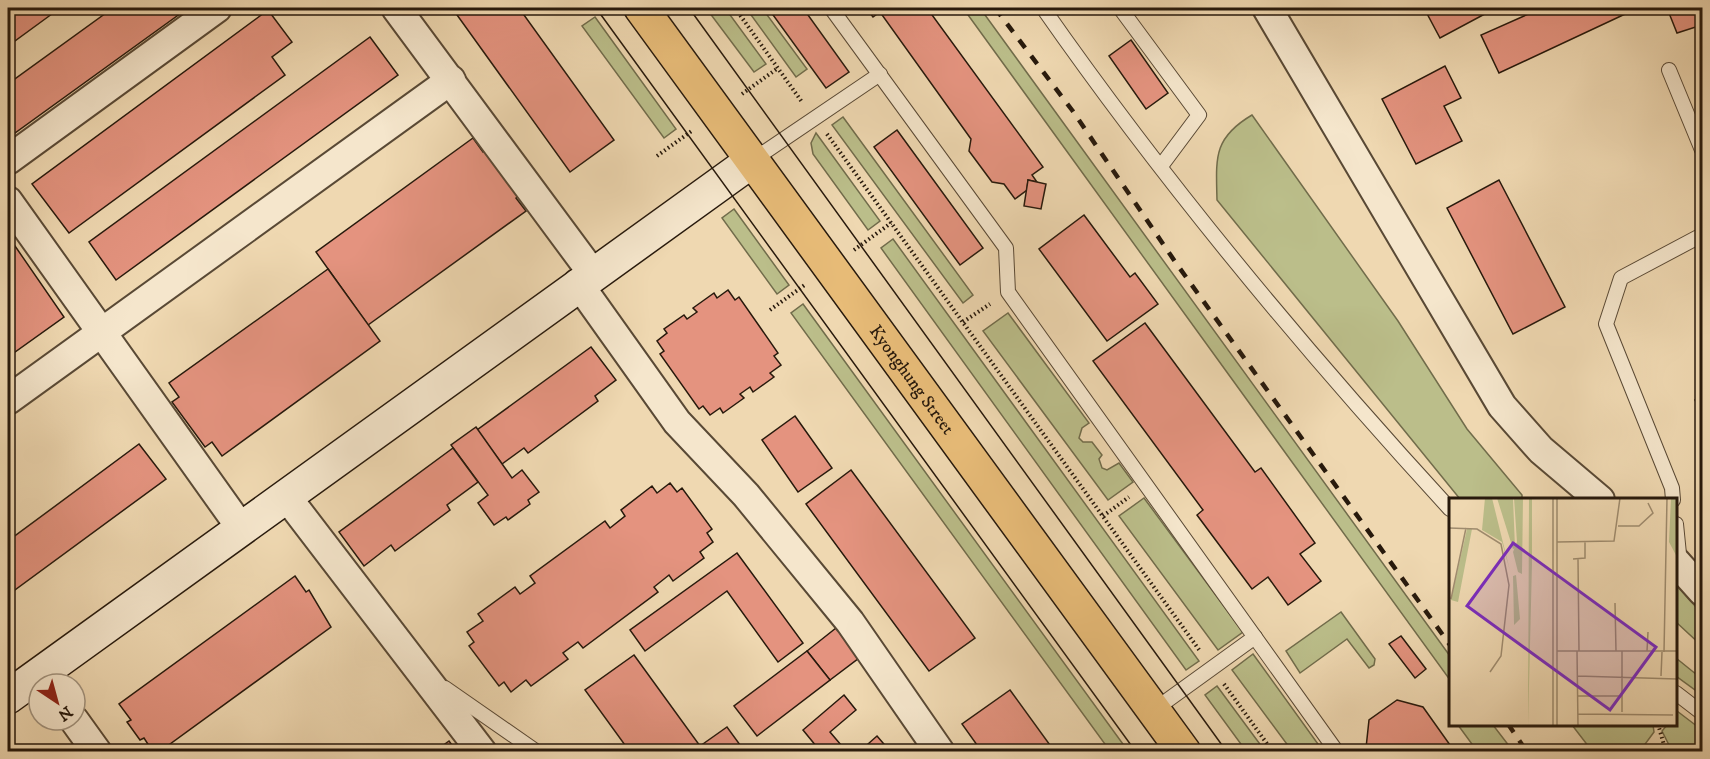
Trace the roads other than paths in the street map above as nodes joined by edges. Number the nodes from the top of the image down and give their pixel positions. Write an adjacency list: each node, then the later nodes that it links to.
1 (217, 8): 12 (street)
2 (396, 8): 10 (street)
3 (641, 8): 13 (main road, Kyonghung Street)
4 (831, 8): 9 (lane)
5 (1042, 8): 14 (lane)
6 (1120, 8): 14 (lane)
7 (1267, 8): 21 (street)
8 (1669, 70): 11 (lane)
9 (880, 74): 13 (lane); 28 (lane)
10 (451, 80): 17 (street); 18 (street)
11 (1702, 150)
12 (8, 160)
13 (753, 160): 17 (street); 34 (main road, Kyonghung Street)
14 (1161, 166): 23 (lane)
15 (8, 201): 18 (street)
16 (1702, 235): 22 (lane)
17 (585, 278): 20 (street); 40 (street)
18 (103, 331): 19 (street); 24 (street)
19 (8, 400)
20 (286, 496): 24 (street); 30 (street)
21 (1592, 498)
22 (1673, 498)
23 (1449, 508)
24 (241, 528): 29 (street)
25 (1677, 544): 26 (lane)
26 (1678, 564): 27 (street)
27 (1702, 591)
28 (1255, 637): 34 (lane); 42 (lane)
29 (54, 672)
30 (426, 675): 38 (street); 39 (lane)
31 (27, 688): 33 (street)
32 (1677, 694): 35 (lane)
33 (8, 697)
34 (1154, 710): 41 (main road, Kyonghung Street)
35 (1702, 713)
36 (83, 732): 37 (street)
37 (97, 752)
38 (482, 752)
39 (537, 752)
40 (940, 752)
41 (1184, 752)
42 (1336, 752)

